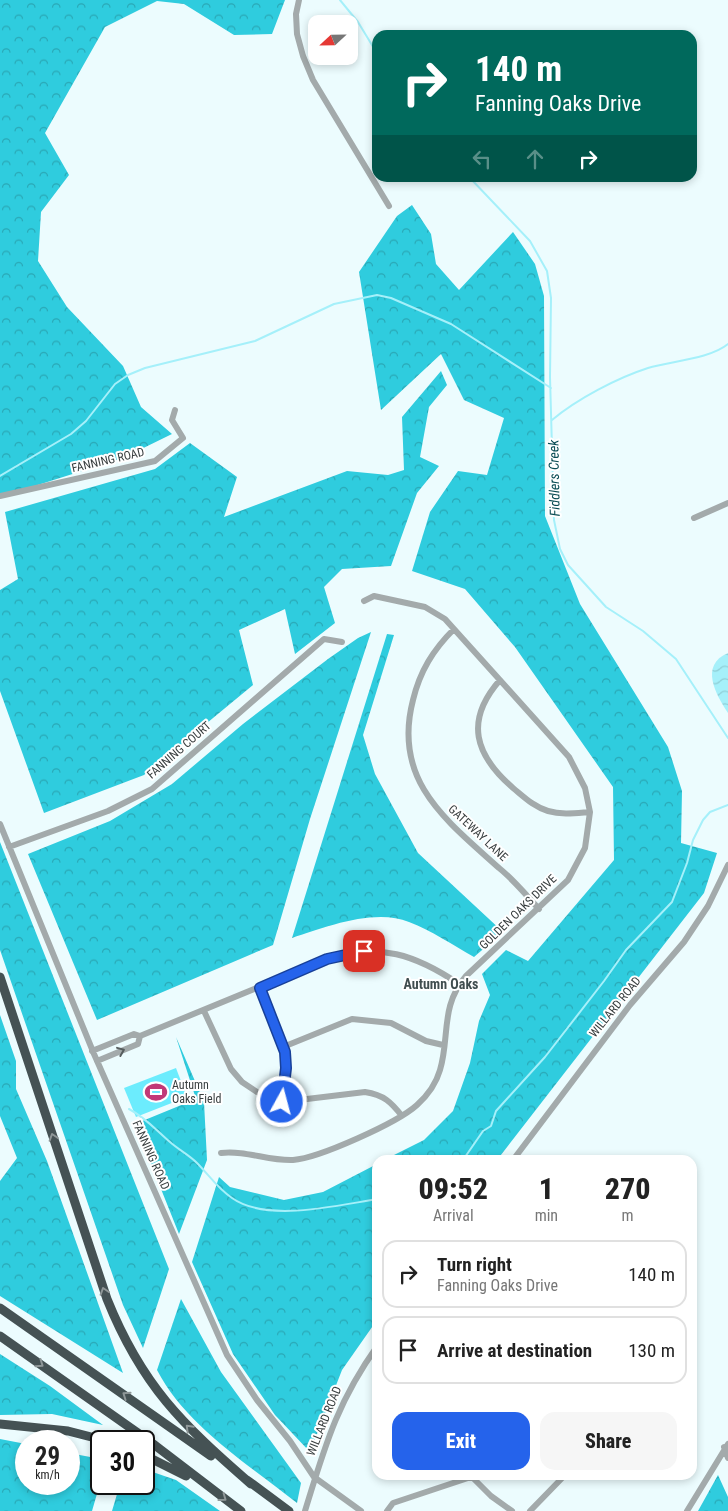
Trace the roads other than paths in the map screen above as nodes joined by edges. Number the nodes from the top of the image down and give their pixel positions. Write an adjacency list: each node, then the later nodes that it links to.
1 (299, 0): 2 (street)
2 (372, 177)
3 (375, 182): 4 (street)
4 (389, 206)
5 (175, 410): 6 (street, FANNING ROAD)
6 (0, 496)
7 (728, 503): 8 (street)
8 (694, 518)
9 (364, 601): 10 (street, GOLDEN OAKS DRIVE)
10 (454, 629): 12 (street, GOLDEN OAKS DRIVE); 17 (street, GATEWAY LANE)
11 (342, 642): 15 (street, FANNING COURT)
12 (500, 680): 13 (street, GOLDEN OAKS DRIVE); 13 (street)
13 (590, 812): 17 (street, GOLDEN OAKS DRIVE)
14 (0, 824): 15 (street, FANNING ROAD)
15 (9, 847): 25 (street, FANNING ROAD)
16 (728, 865): 30 (street, WILLARD ROAD)
17 (539, 909): 19 (street, GOLDEN OAKS DRIVE)
18 (0, 976): 43 (highway, one-way to 18)
19 (459, 984): 20 (street); 23 (street, GOLDEN OAKS DRIVE)
20 (260, 988): 21 (street); 24 (street)
21 (204, 1011): 22 (street); 27 (street)
22 (140, 1036): 25 (street); 26 (street, one-way to 22)
23 (443, 1045): 24 (street); 28 (street, GOLDEN OAKS DRIVE)
24 (283, 1047): 27 (street)
25 (92, 1051): 26 (street, FANNING ROAD)
26 (97, 1061): 39 (street, FANNING ROAD)
27 (282, 1102): 28 (street)
28 (402, 1116): 29 (street, GOLDEN OAKS DRIVE)
29 (221, 1153)
30 (517, 1155)
31 (0, 1308): 43 (highway, one-way to 31)
32 (0, 1336): 44 (highway, one-way to 44)
33 (372, 1354): 39 (street, WILLARD ROAD)
34 (0, 1424): 35 (highway)
35 (90, 1437)
36 (726, 1445): 37 (street); 52 (street)
37 (728, 1458)
38 (155, 1460): 44 (highway)
39 (314, 1477): 47 (street, WILLARD ROAD); 48 (street)
40 (459, 1480): 49 (street)
41 (475, 1480): 50 (street)
42 (560, 1480): 51 (street)
43 (251, 1484): 45 (highway)
44 (204, 1485): 46 (highway, one-way to 46)
45 (286, 1509)
46 (241, 1511)
47 (305, 1511)
48 (361, 1511)
49 (387, 1511)
50 (512, 1511)
51 (530, 1511)
52 (687, 1511)

